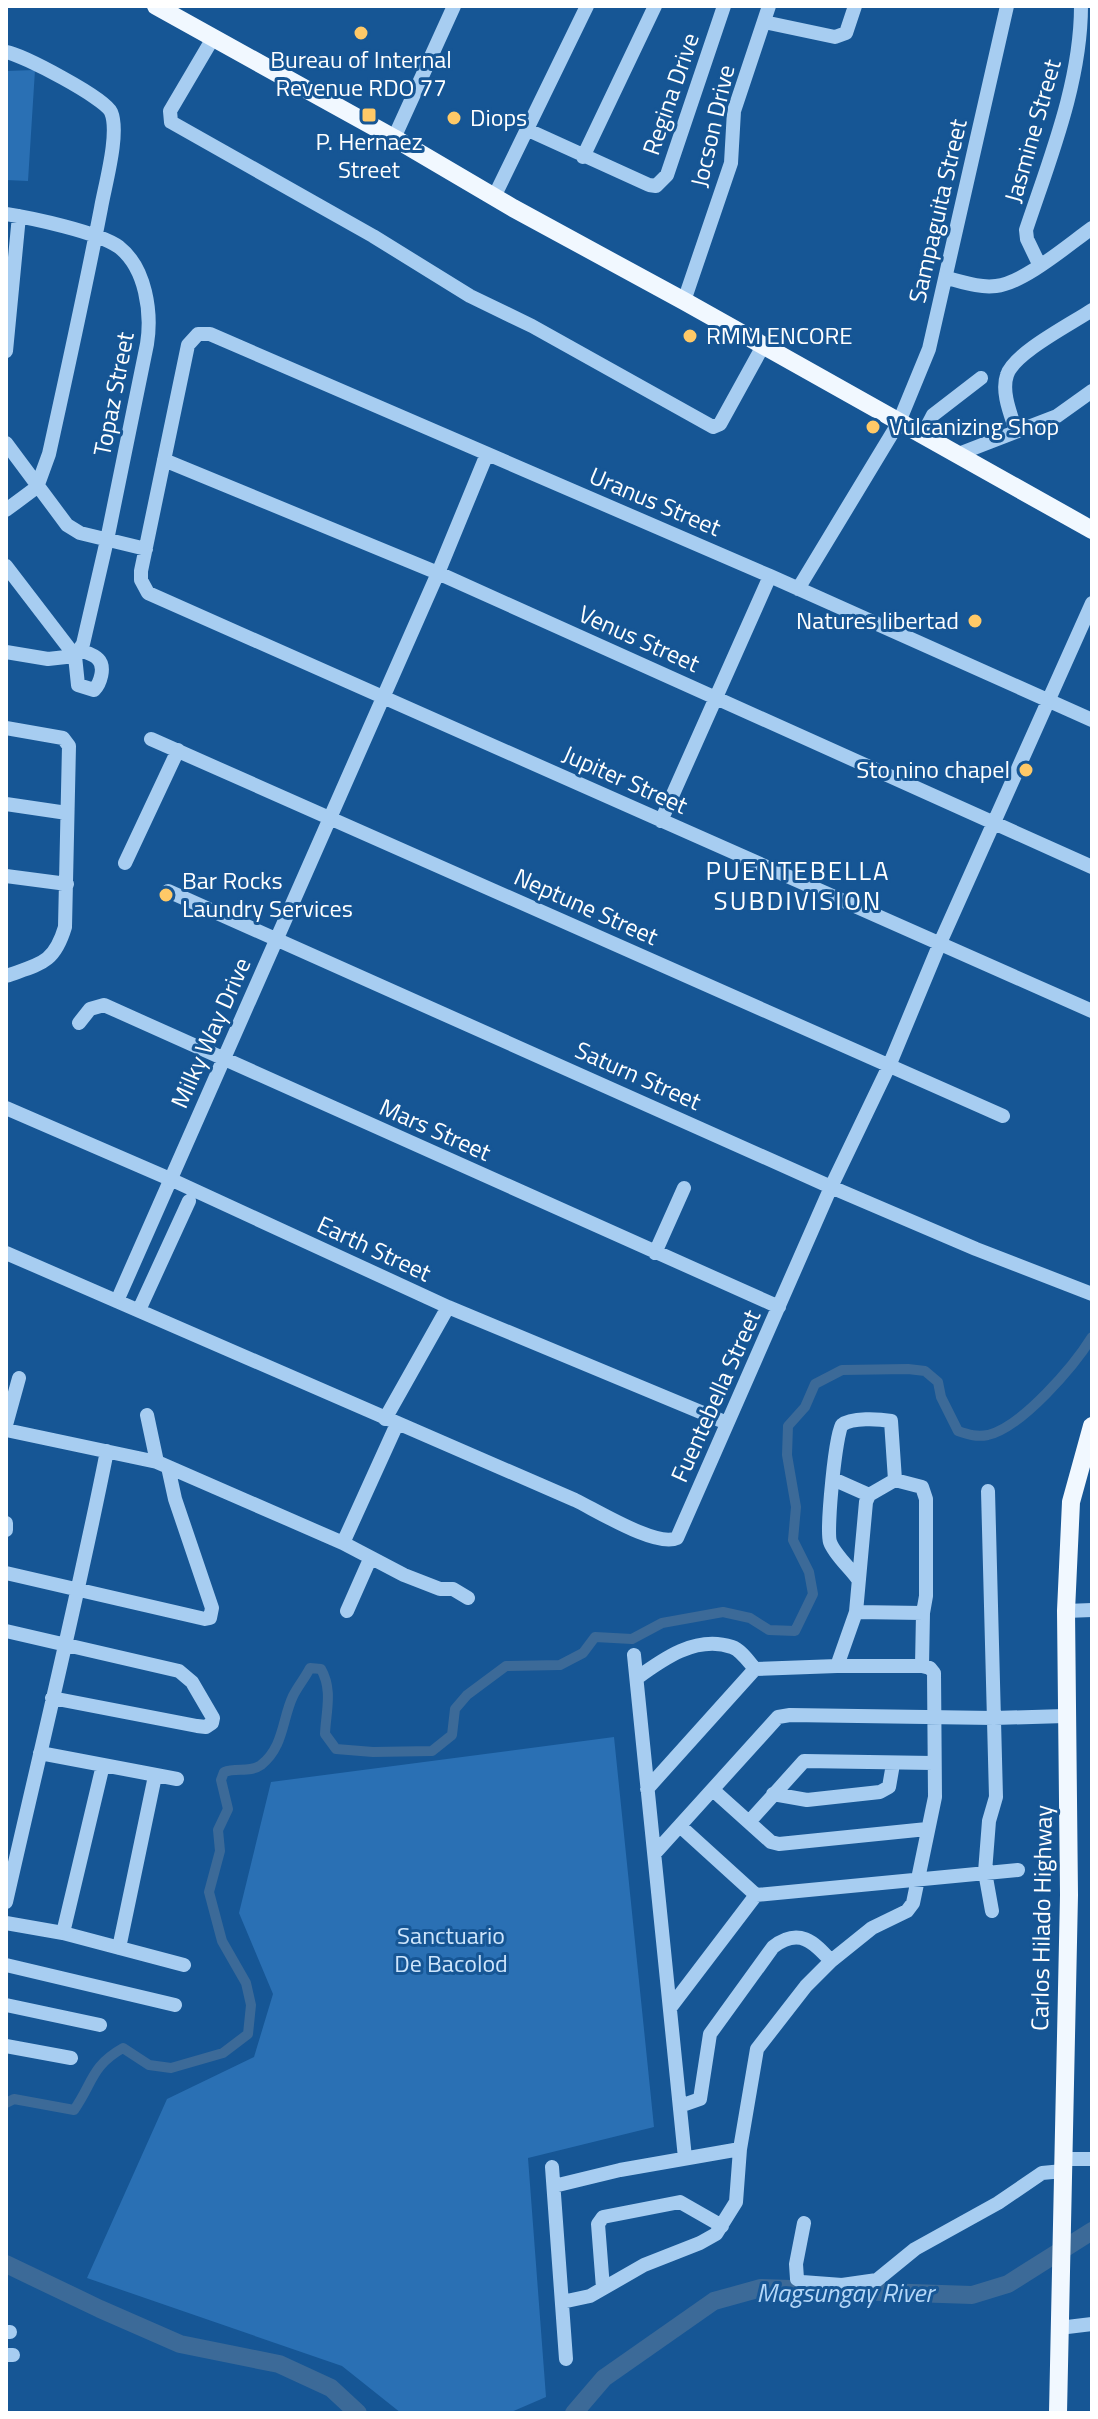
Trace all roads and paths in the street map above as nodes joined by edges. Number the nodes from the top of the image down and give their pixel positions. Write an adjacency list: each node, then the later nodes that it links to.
1 (156, 6): 11 (main road)
2 (454, 6): 14 (street)
3 (587, 6): 13 (street)
4 (655, 6): 15 (street)
5 (724, 6): 15 (street, Regina Drive)
6 (769, 6): 10 (street, Jocson Drive)
7 (855, 6): 10 (street)
8 (1007, 6): 21 (street, Sampaguita Street)
9 (1081, 6): 20 (street, Jasmine Street)
10 (764, 22): 22 (street, Jocson Drive)
11 (213, 38): 14 (main road); 24 (street)
12 (6, 52): 19 (street)
13 (528, 130): 15 (street); 16 (street)
14 (394, 138): 16 (main road)
15 (583, 157)
16 (494, 197): 22 (main road)
17 (13, 215): 19 (street, Topaz Street); 25 (street)
18 (1092, 228): 20 (street)
19 (96, 237): 35 (street); 38 (street, Topaz Street)
20 (1039, 264): 21 (street)
21 (947, 278): 28 (street, Sampaguita Street)
22 (684, 301): 24 (main road)
23 (1092, 310): 29 (street)
24 (763, 346): 28 (main road)
25 (6, 351)
26 (981, 378): 30 (street)
27 (1092, 391): 29 (street)
28 (899, 422): 30 (main road); 43 (street, Sampaguita Street)
29 (1016, 431): 33 (street)
30 (922, 436): 33 (main road)
31 (6, 443): 35 (street)
32 (487, 454): 34 (street, Uranus Street); 41 (street, Milky Way Drive); 42 (street, Uranus Street)
33 (956, 455): 37 (main road)
34 (164, 460): 39 (street); 41 (street, Venus Street)
35 (37, 487): 36 (street); 38 (street)
36 (6, 510)
37 (1092, 530)
38 (107, 540): 39 (street); 46 (street, Topaz Street)
39 (146, 549): 47 (street, Jupiter Street)
40 (6, 566): 46 (street)
41 (438, 573): 47 (street, Milky Way Drive); 48 (street, Venus Street)
42 (770, 576): 43 (street, Uranus Street); 48 (street)
43 (798, 589): 49 (street, Uranus Street)
44 (1092, 603): 49 (street, Fuentebella Street)
45 (6, 652): 46 (street)
46 (78, 653)
47 (383, 696): 56 (street, Milky Way Drive); 57 (street, Jupiter Street)
48 (715, 697): 57 (street); 58 (street, Venus Street)
49 (1048, 701): 50 (street, Uranus Street); 58 (street, Fuentebella Street)
50 (1092, 720)
51 (6, 728): 55 (street)
52 (151, 739): 53 (street, Neptune Street)
53 (178, 750): 56 (street, Neptune Street); 59 (street)
54 (6, 804): 55 (street)
55 (67, 813): 62 (street)
56 (331, 817): 64 (street, Milky Way Drive); 70 (street, Neptune Street)
57 (661, 821): 65 (street, Jupiter Street)
58 (993, 823): 60 (street, Venus Street); 65 (street, Fuentebella Street)
59 (125, 863)
60 (1092, 867)
61 (6, 876): 62 (street)
62 (67, 884): 66 (street)
63 (168, 891): 64 (street, Saturn Street)
64 (277, 939): 69 (street, Milky Way Drive); 74 (street, Saturn Street)
65 (940, 943): 67 (street, Jupiter Street); 70 (street, Fuentebella Street)
66 (7, 972)
67 (1092, 1011)
68 (79, 1023): 69 (street, Mars Street)
69 (223, 1057): 73 (street, Milky Way Drive); 78 (street, Mars Street)
70 (889, 1066): 72 (street, Neptune Street); 74 (street, Fuentebella Street)
71 (6, 1108): 73 (street, Earth Street)
72 (1003, 1116)
73 (170, 1179): 80 (street, Milky Way Drive); 81 (street, Earth Street)
74 (831, 1187): 79 (street, Saturn Street); 82 (street, Fuentebella Street)
75 (684, 1188): 78 (street)
76 (189, 1201): 83 (street)
77 (6, 1253): 80 (street, Fuentebella Street)
78 (655, 1253): 82 (street, Mars Street)
79 (1092, 1294)
80 (117, 1301): 83 (street, Fuentebella Street)
81 (448, 1307): 86 (street); 87 (street, Earth Street)
82 (779, 1307): 87 (street, Fuentebella Street)
83 (139, 1310): 86 (street, Fuentebella Street)
84 (19, 1378): 89 (street)
85 (147, 1415): 92 (street)
86 (391, 1422): 87 (street, Fuentebella Street); 99 (street)
87 (727, 1423)
88 (1092, 1426): 91 (main road, Carlos Hilado Highway)
89 (6, 1428): 90 (street)
90 (107, 1451): 92 (street); 103 (street)
91 (1088, 1455): 107 (main road, Carlos Hilado Highway)
92 (162, 1464): 99 (street); 103 (street)
93 (833, 1479): 94 (street); 96 (street); 102 (street)
94 (895, 1480): 96 (street); 109 (street)
95 (988, 1491): 120 (street)
96 (869, 1495): 102 (street)
97 (6, 1523): 98 (street)
98 (6, 1530)
99 (343, 1543): 100 (street)
100 (370, 1559): 104 (street); 106 (street)
101 (6, 1573): 103 (street)
102 (857, 1578): 108 (street)
103 (80, 1589): 111 (street)
104 (468, 1598)
105 (1092, 1610): 107 (street)
106 (347, 1611)
107 (1066, 1611): 118 (main road, Carlos Hilado Highway)
108 (856, 1612): 109 (street); 113 (street)
109 (923, 1613): 114 (street)
110 (6, 1632): 111 (street)
111 (65, 1644): 117 (street); 117 (street)
112 (634, 1655): 116 (street)
113 (837, 1666): 114 (street); 115 (street)
114 (922, 1666): 119 (street)
115 (755, 1669): 116 (street); 127 (street)
116 (637, 1678): 127 (street)
117 (52, 1698): 121 (street)
118 (1065, 1716): 120 (street); 157 (main road, Carlos Hilado Highway)
119 (933, 1717): 120 (street); 122 (street); 128 (street)
120 (994, 1718): 135 (street)
121 (40, 1753): 124 (street); 138 (street)
122 (933, 1763): 123 (street); 132 (street)
123 (893, 1764): 129 (street); 129 (street)
124 (103, 1765): 125 (street); 141 (street)
125 (155, 1776): 126 (street); 142 (street)
126 (177, 1779)
127 (647, 1789): 133 (street)
128 (713, 1790): 130 (street); 131 (street)
129 (773, 1794): 130 (street)
130 (749, 1822): 132 (street)
131 (680, 1826): 133 (street); 137 (street)
132 (927, 1829): 136 (street)
133 (655, 1853): 148 (street)
134 (1018, 1870): 135 (street)
135 (985, 1872): 136 (street); 139 (street)
136 (918, 1880): 137 (street); 143 (street)
137 (756, 1895): 148 (street)
138 (6, 1902)
139 (992, 1911)
140 (6, 1923): 141 (street)
141 (63, 1933): 142 (street)
142 (119, 1948): 145 (street)
143 (831, 1961): 152 (street); 153 (street)
144 (6, 1965): 147 (street)
145 (184, 1965)
146 (6, 2005): 149 (street)
147 (175, 2005)
148 (670, 2008): 152 (street)
149 (100, 2025)
150 (6, 2046): 151 (street)
151 (71, 2058)
152 (680, 2106): 155 (street)
153 (740, 2149): 155 (street); 161 (street)
154 (1092, 2149): 157 (street)
155 (685, 2158): 159 (street)
156 (1092, 2159): 157 (street)
157 (1063, 2160): 160 (street); 165 (main road, Carlos Hilado Highway)
158 (552, 2167): 159 (street)
159 (554, 2186): 163 (street)
160 (804, 2223)
161 (722, 2226): 162 (street); 162 (street)
162 (603, 2288): 163 (street)
163 (562, 2302): 166 (street)
164 (1092, 2324): 165 (street)
165 (1059, 2328): 167 (main road, Carlos Hilado Highway)
166 (566, 2359)
167 (1058, 2413)

